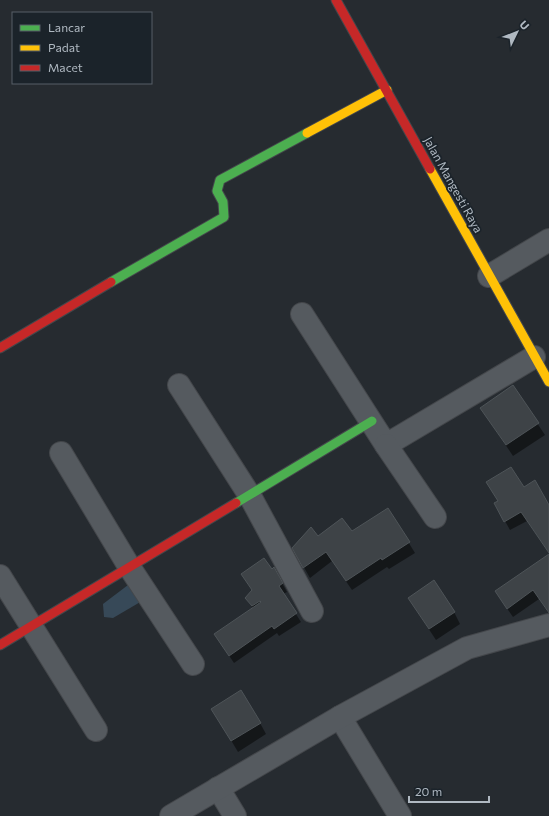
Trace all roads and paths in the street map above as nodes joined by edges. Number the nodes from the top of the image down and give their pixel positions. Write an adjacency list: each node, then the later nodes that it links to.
1 (336, 0): 2 (street, Jalan Mangesti Raya)
2 (387, 90): 4 (street, Jalan Mangesti Raya); 6 (street)
3 (549, 240): 4 (street)
4 (489, 276): 7 (street, Jalan Mangesti Raya)
5 (302, 314): 10 (street)
6 (0, 348)
7 (534, 357): 8 (street, Jalan Mangesti Raya); 11 (street)
8 (549, 382)
9 (179, 385): 13 (street)
10 (372, 422): 11 (street); 13 (street)
11 (386, 444): 14 (street)
12 (61, 453): 15 (street)
13 (250, 496): 15 (street); 17 (street)
14 (435, 517)
15 (130, 568): 19 (street); 21 (street)
16 (0, 576): 19 (street)
17 (312, 611)
18 (549, 625): 22 (street)
19 (31, 626): 20 (street); 23 (street)
20 (0, 645)
21 (193, 664)
22 (340, 717): 24 (street); 27 (street)
23 (96, 730)
24 (218, 788): 25 (street); 26 (street)
25 (171, 816)
26 (235, 816)
27 (400, 816)

